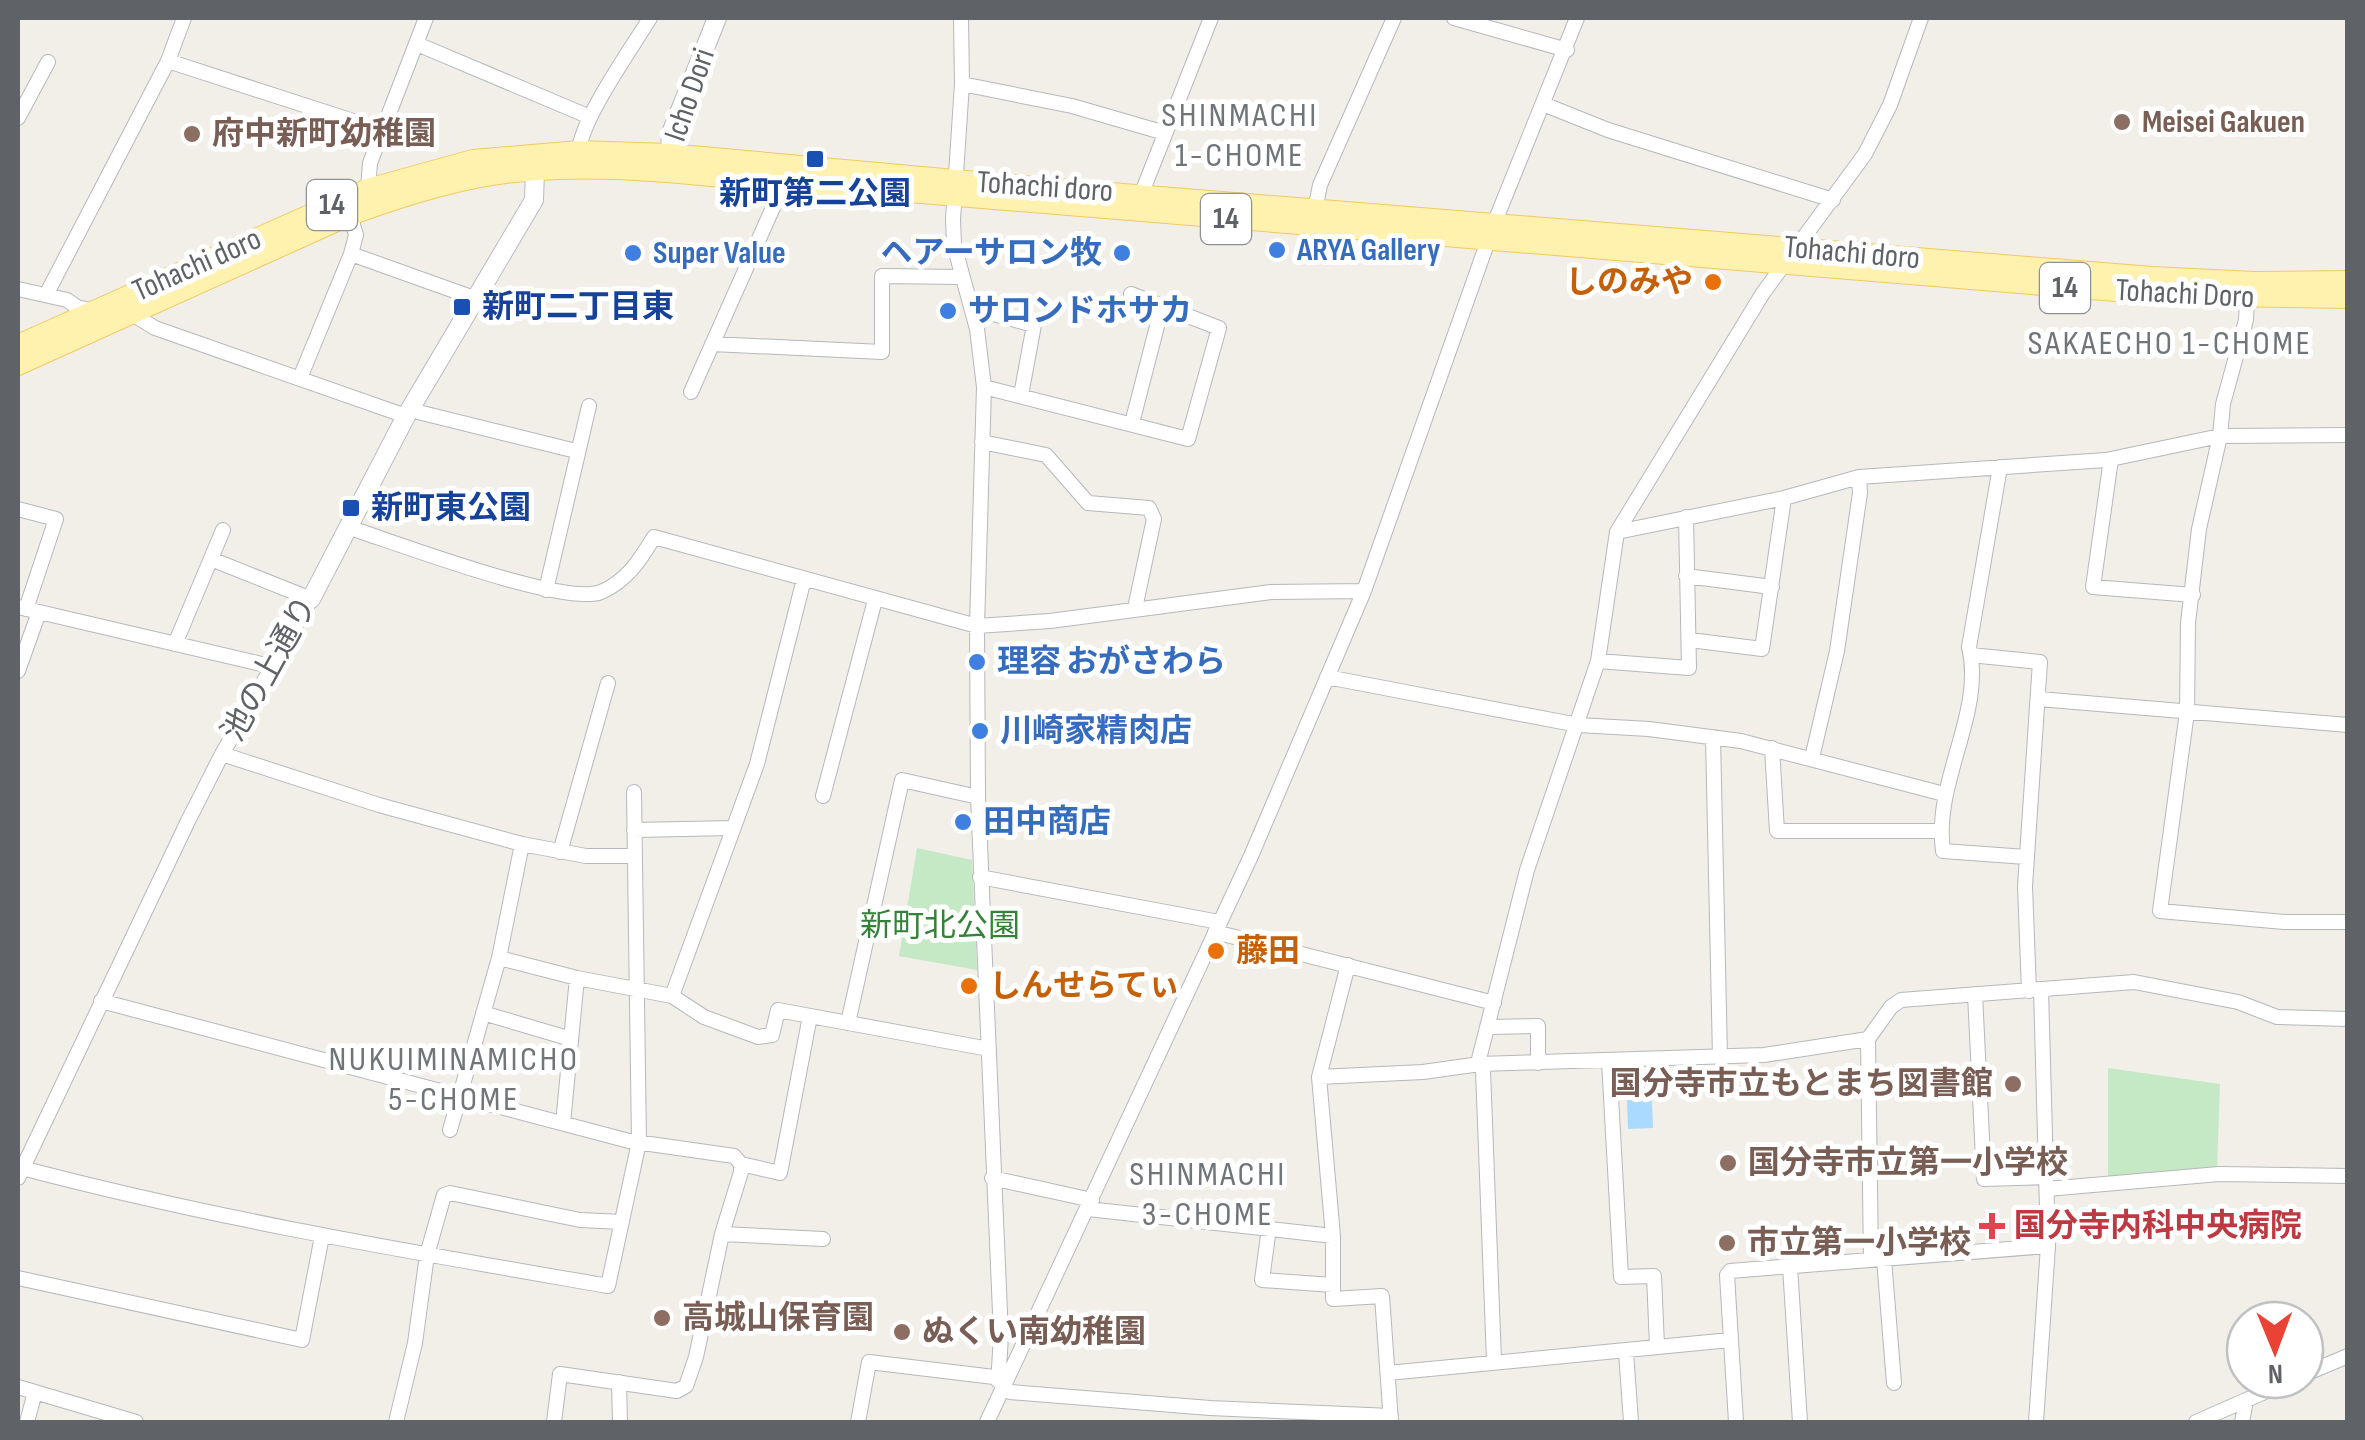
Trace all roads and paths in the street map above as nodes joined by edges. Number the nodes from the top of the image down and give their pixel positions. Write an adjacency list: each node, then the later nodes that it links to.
1 (184, 18): 13 (street)
2 (426, 18): 11 (street)
3 (650, 18): 17 (street)
4 (718, 18): 22 (street, Icho Dori)
5 (961, 18): 15 (street)
6 (1211, 18): 20 (street)
7 (1394, 18): 29 (street)
8 (1454, 18): 12 (street)
9 (1577, 18): 12 (street)
10 (1921, 18): 28 (street)
11 (417, 44): 17 (street); 19 (street)
12 (1567, 50): 16 (street)
13 (168, 61): 19 (street); 39 (street)
14 (48, 62): 18 (street)
15 (962, 84): 20 (street); 26 (street)
16 (1543, 104): 28 (street); 31 (street)
17 (590, 117): 21 (street)
18 (18, 118)
19 (384, 131): 25 (street)
20 (1165, 133): 27 (street)
21 (578, 151): 22 (main road, Tohachi doro / 14); 25 (main road, Tohachi doro / 14)
22 (669, 164): 23 (main road, Tohachi doro / 14); 24 (main road, Tohachi doro / 14); 26 (main road, Tohachi doro / 14)
23 (535, 170): 30 (main road, Tohachi doro / 14); 40 (street, 池の上通り)
24 (775, 181): 26 (main road, Tohachi doro / 14); 47 (street)
25 (368, 189): 45 (main road, Tohachi doro / 14)
26 (953, 189): 27 (main road, Tohachi doro / 14); 31 (main road, Tohachi doro / 14); 34 (street)
27 (1141, 194): 29 (main road, Tohachi doro / 14)
28 (1833, 200): 33 (street)
29 (1315, 210): 31 (main road, Tohachi doro / 14)
30 (350, 215): 32 (street); 46 (main road, Tohachi doro / 14)
31 (1491, 232): 33 (main road, Tohachi doro / 14); 75 (street)
32 (351, 254): 40 (street); 50 (street)
33 (1790, 257): 36 (main road, Tohachi Doro / 14); 69 (street)
34 (961, 277): 44 (street); 47 (street)
35 (2348, 280): 36 (main road, Tohachi doro / 14)
36 (2150, 286): 42 (main road, Tohachi Doro / 14)
37 (18, 289): 39 (street)
38 (1131, 294): 43 (street)
39 (46, 295): 45 (street)
40 (474, 298): 55 (street, 池の上通り)
41 (2348, 298): 42 (main road, Tohachi Doro / 14)
42 (2246, 299): 58 (street)
43 (1162, 307): 56 (street); 56 (street)
44 (972, 308): 51 (street); 53 (street)
45 (94, 311): 46 (street); 48 (main road, Tohachi doro / 14)
46 (132, 314): 49 (main road, Tohachi doro / 14); 50 (street)
47 (712, 344): 52 (street)
48 (18, 345)
49 (18, 365)
50 (300, 378): 55 (street)
51 (984, 387): 53 (street); 59 (street)
52 (691, 392)
53 (1021, 395): 56 (street)
54 (589, 406): 60 (street)
55 (408, 413): 60 (street); 67 (street, 池の上通り)
56 (1132, 423)
57 (2348, 435): 58 (street)
58 (2220, 436): 61 (street); 76 (street)
59 (982, 442): 79 (street); 81 (street)
60 (576, 452): 74 (street)
61 (2111, 458): 62 (street); 76 (street)
62 (2000, 467): 63 (street); 84 (street)
63 (1860, 476): 64 (street); 97 (street)
64 (1784, 498): 66 (street); 73 (street)
65 (18, 509): 80 (street)
66 (1686, 517): 69 (street); 71 (street)
67 (347, 527): 74 (street); 77 (street, 池の上通り)
68 (223, 530): 70 (street)
69 (1617, 532): 85 (street)
70 (211, 559): 77 (street); 83 (street)
71 (1686, 576): 73 (street); 82 (street)
72 (804, 579): 74 (street); 78 (street); 102 (street)
73 (1772, 587): 82 (street)
74 (546, 590)
75 (1364, 591): 79 (street); 88 (street)
76 (2193, 595): 91 (street)
77 (311, 598): 86 (street, 池の上通り)
78 (875, 600): 81 (street); 100 (street)
79 (1135, 608): 81 (street)
80 (28, 609): 83 (street); 87 (street)
81 (978, 626): 101 (street)
82 (1690, 640): 85 (street)
83 (175, 644): 86 (street)
84 (1971, 655): 90 (street); 99 (street)
85 (1598, 661): 92 (street)
86 (274, 666): 96 (street, 池の上通り)
87 (18, 671)
88 (1328, 678): 92 (street); 111 (street)
89 (608, 683): 106 (street)
90 (2039, 699): 91 (street); 108 (street)
91 (2187, 712): 93 (street); 110 (street)
92 (1578, 725): 94 (street); 120 (street)
93 (2348, 725)
94 (1714, 737): 95 (street); 129 (street)
95 (1772, 748): 97 (street); 104 (street)
96 (222, 754): 105 (street); 119 (street, 池の上通り)
97 (1812, 758): 99 (street)
98 (634, 792): 103 (street)
99 (1944, 794): 104 (street)
100 (822, 796)
101 (978, 797): 109 (street); 124 (street)
102 (733, 828): 103 (street); 118 (street)
103 (634, 830): 107 (street)
104 (1940, 831): 108 (street)
105 (522, 844): 106 (street); 112 (street)
106 (560, 852): 107 (street)
107 (634, 856): 115 (street)
108 (2026, 856): 116 (street)
109 (980, 877): 111 (street); 128 (street)
110 (2348, 922)
111 (1217, 927): 113 (street); 143 (street)
112 (499, 958): 114 (street); 121 (street)
113 (1348, 965): 120 (street); 133 (street)
114 (576, 978): 115 (street); 127 (street)
115 (636, 989): 118 (street); 137 (street)
116 (2035, 990): 117 (street); 123 (street); 142 (street)
117 (1975, 994): 126 (street); 142 (street)
118 (672, 996): 122 (street)
119 (102, 1001): 134 (street); 139 (street, 池の上通り)
120 (1494, 1003): 125 (street)
121 (483, 1012): 127 (street); 134 (street)
122 (810, 1016): 124 (street); 138 (street)
123 (2348, 1019)
124 (848, 1022): 128 (street)
125 (1488, 1027): 131 (street); 132 (street)
126 (1868, 1038): 129 (street); 152 (street)
127 (571, 1039): 135 (street)
128 (989, 1049): 141 (street)
129 (1720, 1057): 130 (street)
130 (1609, 1061): 131 (street); 157 (street)
131 (1538, 1063): 132 (street)
132 (1480, 1064): 133 (street); 159 (street)
133 (1319, 1076): 148 (street)
134 (459, 1096): 135 (street); 136 (street)
135 (564, 1124): 137 (street)
136 (450, 1130)
137 (639, 1142): 138 (street); 144 (street)
138 (741, 1164): 146 (street)
139 (21, 1167): 147 (street)
140 (2348, 1176): 142 (street)
141 (992, 1178): 143 (street); 163 (street)
142 (2047, 1183): 150 (street)
143 (1090, 1205): 145 (street); 163 (street)
144 (622, 1222): 151 (street); 151 (street)
145 (1268, 1228): 148 (street); 155 (street)
146 (722, 1234): 149 (street); 161 (street)
147 (322, 1236): 151 (street); 154 (street)
148 (1333, 1236): 155 (street)
149 (822, 1238)
150 (2048, 1246): 152 (street); 178 (street)
151 (427, 1255): 170 (street)
152 (1877, 1260): 153 (street); 162 (street)
153 (1790, 1267): 156 (street); 177 (street)
154 (18, 1278)
155 (1333, 1285): 160 (street)
156 (1730, 1340): 157 (street); 176 (street)
157 (1657, 1346): 158 (street)
158 (1626, 1352): 159 (street); 175 (street)
159 (1494, 1361): 160 (street)
160 (1388, 1373): 167 (street)
161 (619, 1382): 171 (street); 172 (street)
162 (1894, 1383)
163 (1002, 1386): 167 (street); 173 (street); 174 (street)
164 (18, 1387): 165 (street)
165 (35, 1392): 168 (street); 169 (street)
166 (2246, 1401): 179 (street); 180 (street)
167 (1391, 1419)
168 (27, 1422)
169 (136, 1422)
170 (396, 1422)
171 (554, 1422)
172 (620, 1422)
173 (858, 1422)
174 (988, 1422)
175 (1631, 1422)
176 (1736, 1422)
177 (1800, 1422)
178 (2036, 1422)
179 (2196, 1422)
180 (2242, 1422)

